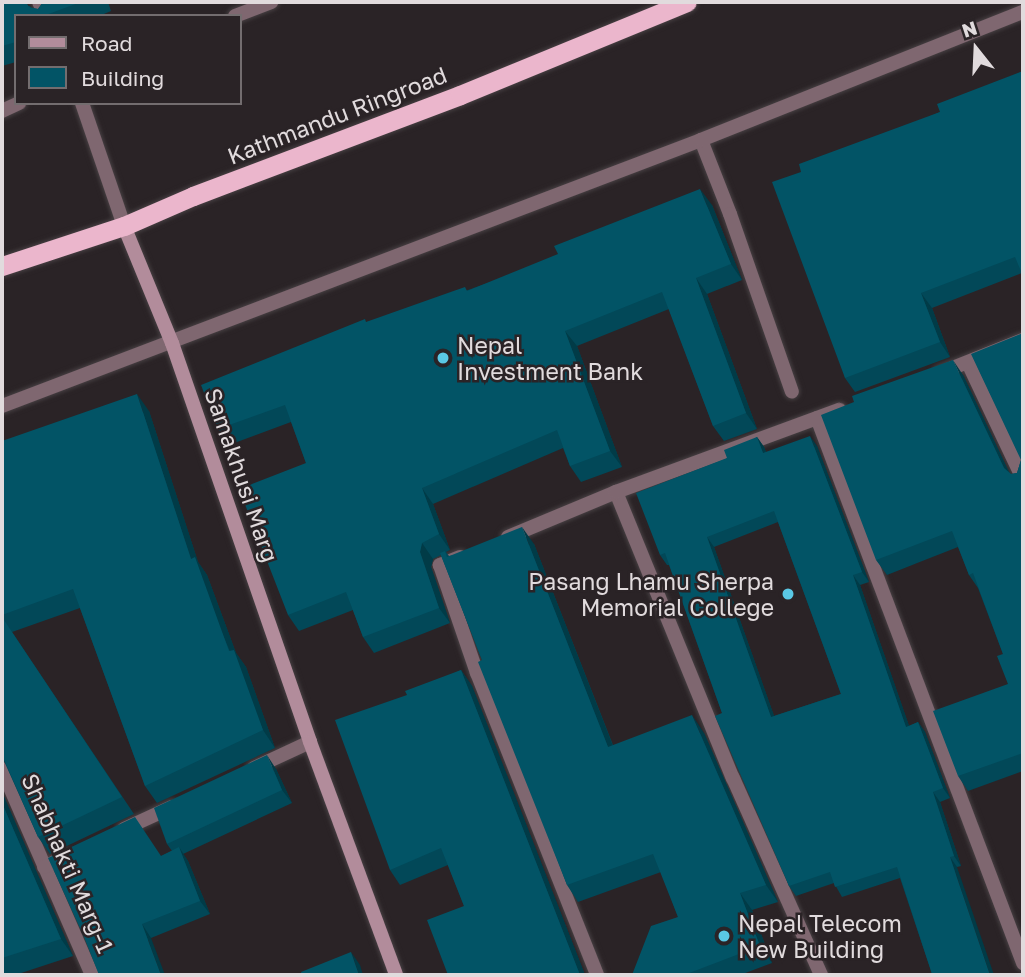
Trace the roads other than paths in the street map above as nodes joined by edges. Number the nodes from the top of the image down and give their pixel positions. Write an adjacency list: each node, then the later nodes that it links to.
1 (271, 2): 4 (street)
2 (687, 2): 7 (highway, Kathmandu Ringroad)
3 (1023, 12): 6 (street)
4 (240, 14)
5 (83, 105): 7 (street)
6 (701, 140): 10 (street); 13 (street)
7 (124, 226): 8 (highway, Kathmandu Ringroad); 10 (main road, Samakhusi Marg)
8 (2, 266)
9 (1023, 340): 11 (street)
10 (172, 343): 15 (street); 19 (main road, Samakhusi Marg)
11 (968, 363): 12 (street); 17 (street)
12 (930, 377)
13 (792, 392)
14 (855, 404): 16 (street)
15 (2, 405)
16 (817, 418): 18 (street); 26 (street)
17 (1023, 479)
18 (616, 492): 29 (street); 30 (street)
19 (310, 742): 21 (street); 28 (main road, Samakhusi Marg)
20 (2, 769): 25 (street, Shabhakti Marg-1)
21 (237, 776)
22 (189, 799): 23 (street)
23 (104, 839)
24 (80, 850): 25 (street)
25 (44, 867): 27 (street, Shabhakti Marg-1)
26 (1023, 963)
27 (92, 975)
28 (396, 975)
29 (597, 975)
30 (821, 975)

